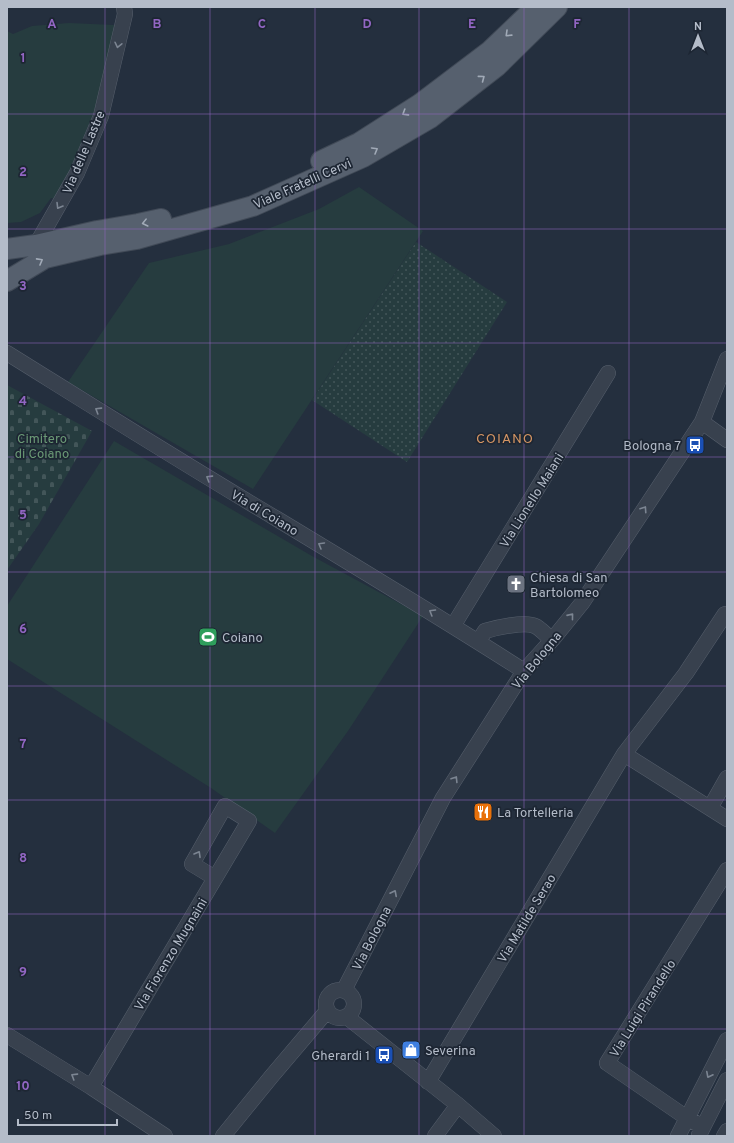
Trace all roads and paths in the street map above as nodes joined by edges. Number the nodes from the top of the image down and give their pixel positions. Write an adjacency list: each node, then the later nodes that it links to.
1 (124, 7): 4 (street, Via delle Lastre, one-way to 4)
2 (536, 7): 4 (main road, Viale Fratelli Cervi, one-way to 4)
3 (557, 7): 6 (main road, Viale Fratelli Cervi, one-way to 3)
4 (36, 245): 5 (main road, Viale Fratelli Cervi)
5 (7, 249)
6 (7, 281)
7 (7, 353): 13 (street, Via di Coiano, one-way to 7)
8 (727, 359): 10 (street, Via Bologna)
9 (608, 373): 13 (street, Via Lionello Maiani)
10 (702, 422): 11 (street); 14 (street, Via Bologna, one-way to 10)
11 (727, 440)
12 (725, 614): 17 (street, Via Matilde Serao)
13 (454, 626): 15 (street, Via di Coiano)
14 (552, 640): 15 (street); 16 (street, Via Bologna)
15 (478, 642): 16 (street, Via di Coiano)
16 (524, 671): 23 (street, Via Bologna, one-way to 16)
17 (624, 754): 19 (street); 29 (street, Via Matilde Serao)
18 (727, 778): 19 (street)
19 (710, 808): 20 (street)
20 (727, 819)
21 (727, 870): 32 (street, Via Luigi Pirandello)
22 (215, 878): 22 (street, Via Fiorenzo Mugnaini, one-way to 22); 30 (street, Via Fiorenzo Mugnaini)
23 (344, 990): 24 (street); 25 (street)
24 (327, 1012): 25 (street); 36 (street)
25 (347, 1017): 29 (street)
26 (7, 1035): 30 (street, one-way to 26)
27 (727, 1040): 32 (street, one-way to 32)
28 (727, 1080): 34 (street)
29 (428, 1082): 31 (street)
30 (91, 1087): 35 (street)
31 (458, 1105): 37 (street); 38 (street)
32 (687, 1118): 34 (street); 39 (street)
33 (727, 1131): 40 (street)
34 (701, 1132)
35 (165, 1136)
36 (223, 1136)
37 (435, 1136)
38 (494, 1136)
39 (678, 1136)
40 (724, 1136)

